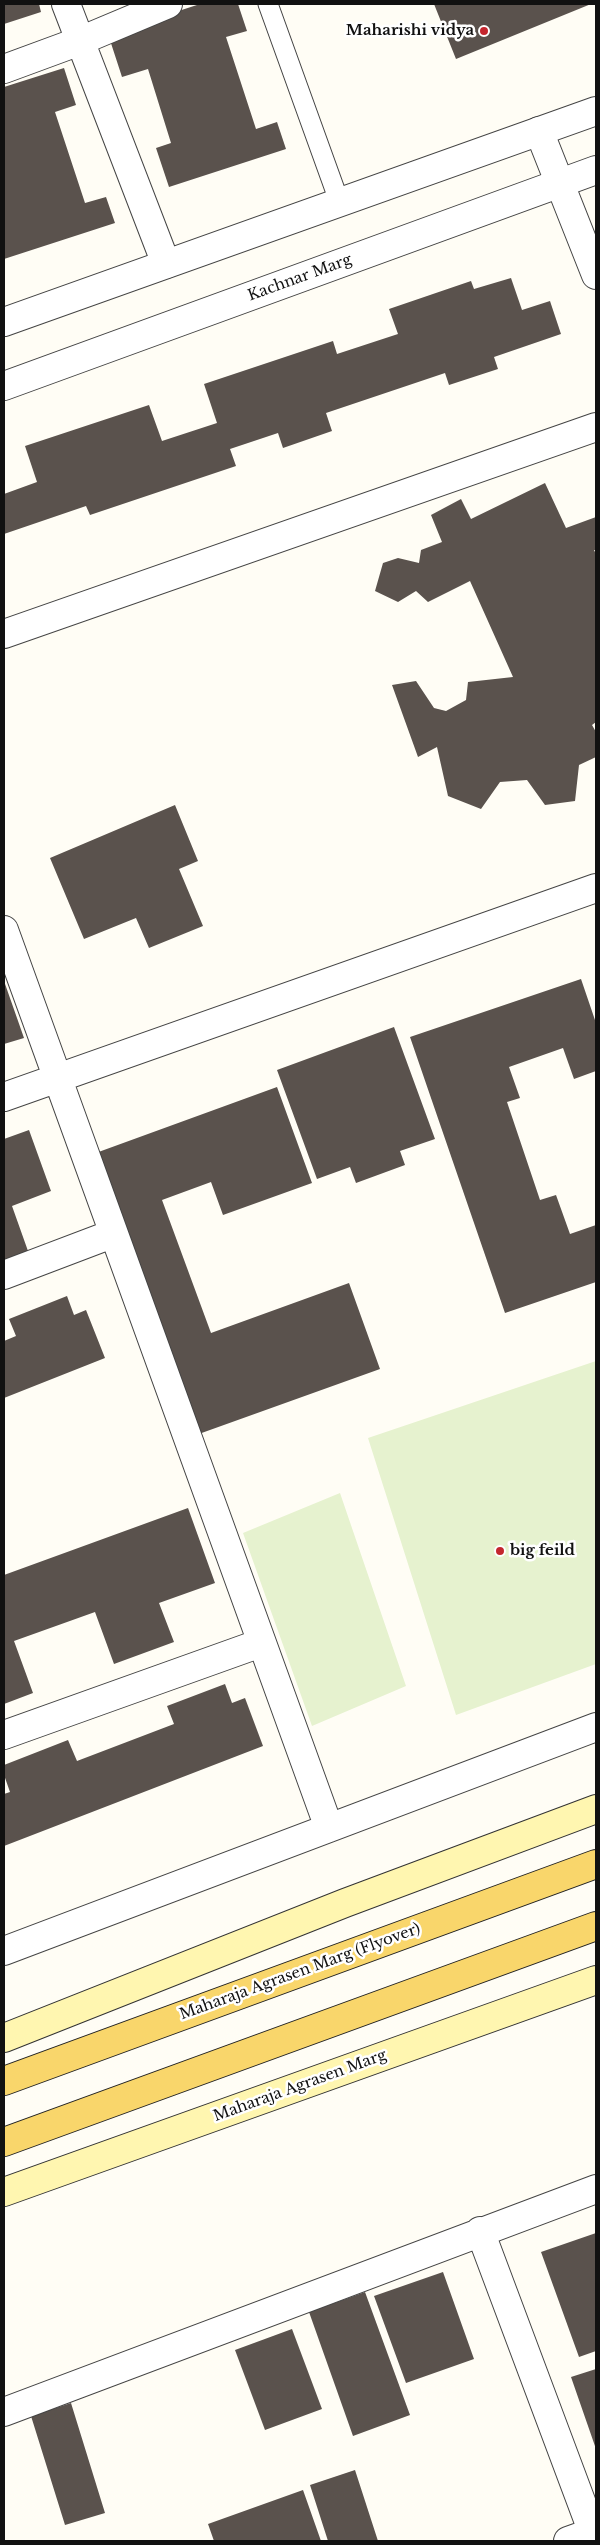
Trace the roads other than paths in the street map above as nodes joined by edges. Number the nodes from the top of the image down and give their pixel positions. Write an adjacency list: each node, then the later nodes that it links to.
1 (66, 4): 4 (street)
2 (168, 4): 4 (street)
3 (268, 4): 10 (lane)
4 (80, 42): 5 (street); 11 (street)
5 (4, 69)
6 (596, 111): 7 (street)
7 (539, 131): 9 (street); 10 (street)
8 (596, 170): 9 (street, Kachnar Marg)
9 (558, 184): 12 (street); 14 (street, Kachnar Marg)
10 (339, 201): 11 (street)
11 (166, 264): 13 (street)
12 (596, 275)
13 (4, 322)
14 (4, 386)
15 (596, 427): 16 (street)
16 (4, 634)
17 (596, 888): 19 (street)
18 (4, 930): 19 (street)
19 (56, 1079): 20 (street); 21 (street)
20 (4, 1097)
21 (112, 1234): 22 (street); 23 (street)
22 (4, 1275)
23 (261, 1643): 25 (street); 27 (street)
24 (596, 1727): 27 (street)
25 (4, 1735)
26 (596, 1809): 32 (main road)
27 (329, 1828): 30 (street)
28 (596, 1864): 33 (main road, Maharaja Agrasen Marg (Flyover))
29 (596, 1926): 34 (main road)
30 (4, 1951)
31 (596, 1980): 36 (main road, Maharaja Agrasen Marg)
32 (4, 2038)
33 (4, 2081)
34 (4, 2142)
35 (596, 2189): 37 (street)
36 (4, 2192)
37 (480, 2231): 38 (street); 39 (street)
38 (4, 2412)
39 (588, 2536)

